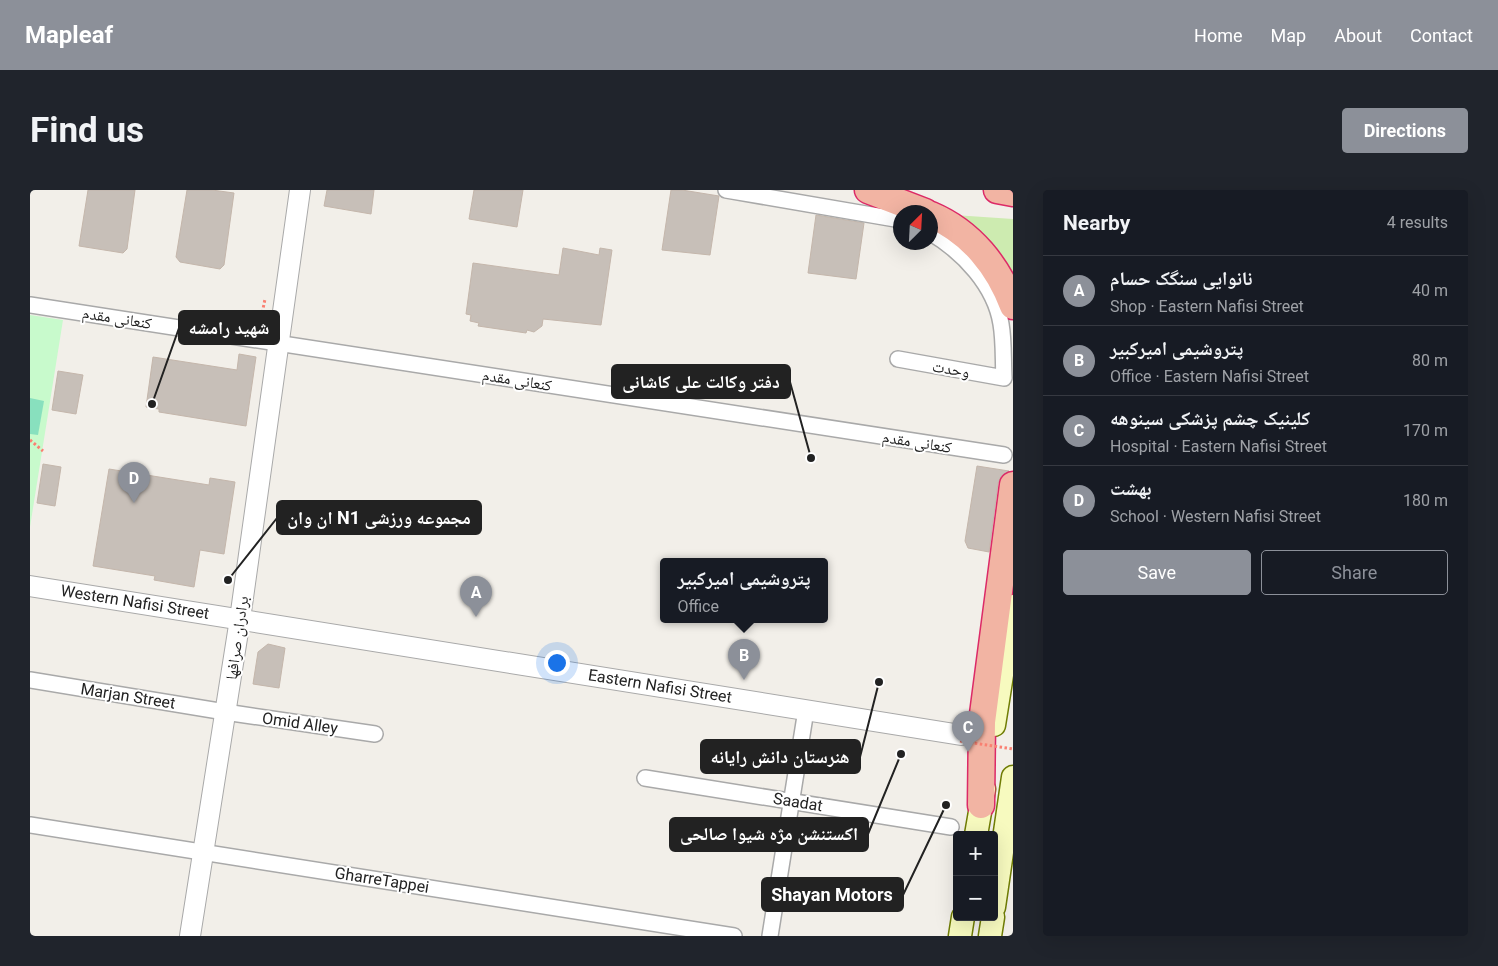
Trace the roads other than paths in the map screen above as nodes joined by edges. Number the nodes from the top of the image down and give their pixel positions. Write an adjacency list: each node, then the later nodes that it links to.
1 (300, 190): 12 (street, برادران صرافها)
2 (726, 190): 7 (street)
3 (868, 190): 6 (highway)
4 (997, 190): 5 (highway)
5 (1013, 193)
6 (907, 205)
7 (893, 219)
8 (938, 219): 11 (highway)
9 (938, 238): 13 (street, وحدت)
10 (30, 305): 12 (street, کنعانی مقدم)
11 (1013, 306)
12 (279, 343): 14 (street, کنعانی مقدم); 18 (street, برادران صرافها)
13 (898, 359)
14 (1004, 455)
15 (1013, 485): 28 (highway)
16 (30, 586): 18 (street, Western Nafisi Street)
17 (1013, 606): 28 (main road)
18 (240, 619): 20 (street, Eastern Nafisi Street); 21 (street, برادران صرافها)
19 (30, 680): 21 (street, Marjan Street)
20 (806, 710): 23 (street, Eastern Nafisi Street); 26 (street)
21 (225, 712): 22 (street, Omid Alley); 32 (street, برادران صرافها)
22 (374, 734)
23 (960, 738)
24 (1013, 777): 27 (main road)
25 (645, 778): 26 (street, Saadat)
26 (791, 801): 30 (street, Saadat); 38 (street)
27 (1011, 802): 33 (main road)
28 (981, 805): 31 (main road)
29 (30, 825): 32 (street, GharreTappei)
30 (950, 827)
31 (977, 831)
32 (204, 852): 36 (street, برادران صرافها); 37 (street, GharreTappei)
33 (998, 882)
34 (962, 921): 39 (main road)
35 (992, 921): 40 (main road)
36 (190, 936)
37 (734, 936)
38 (770, 936)
39 (960, 936)
40 (990, 936)

